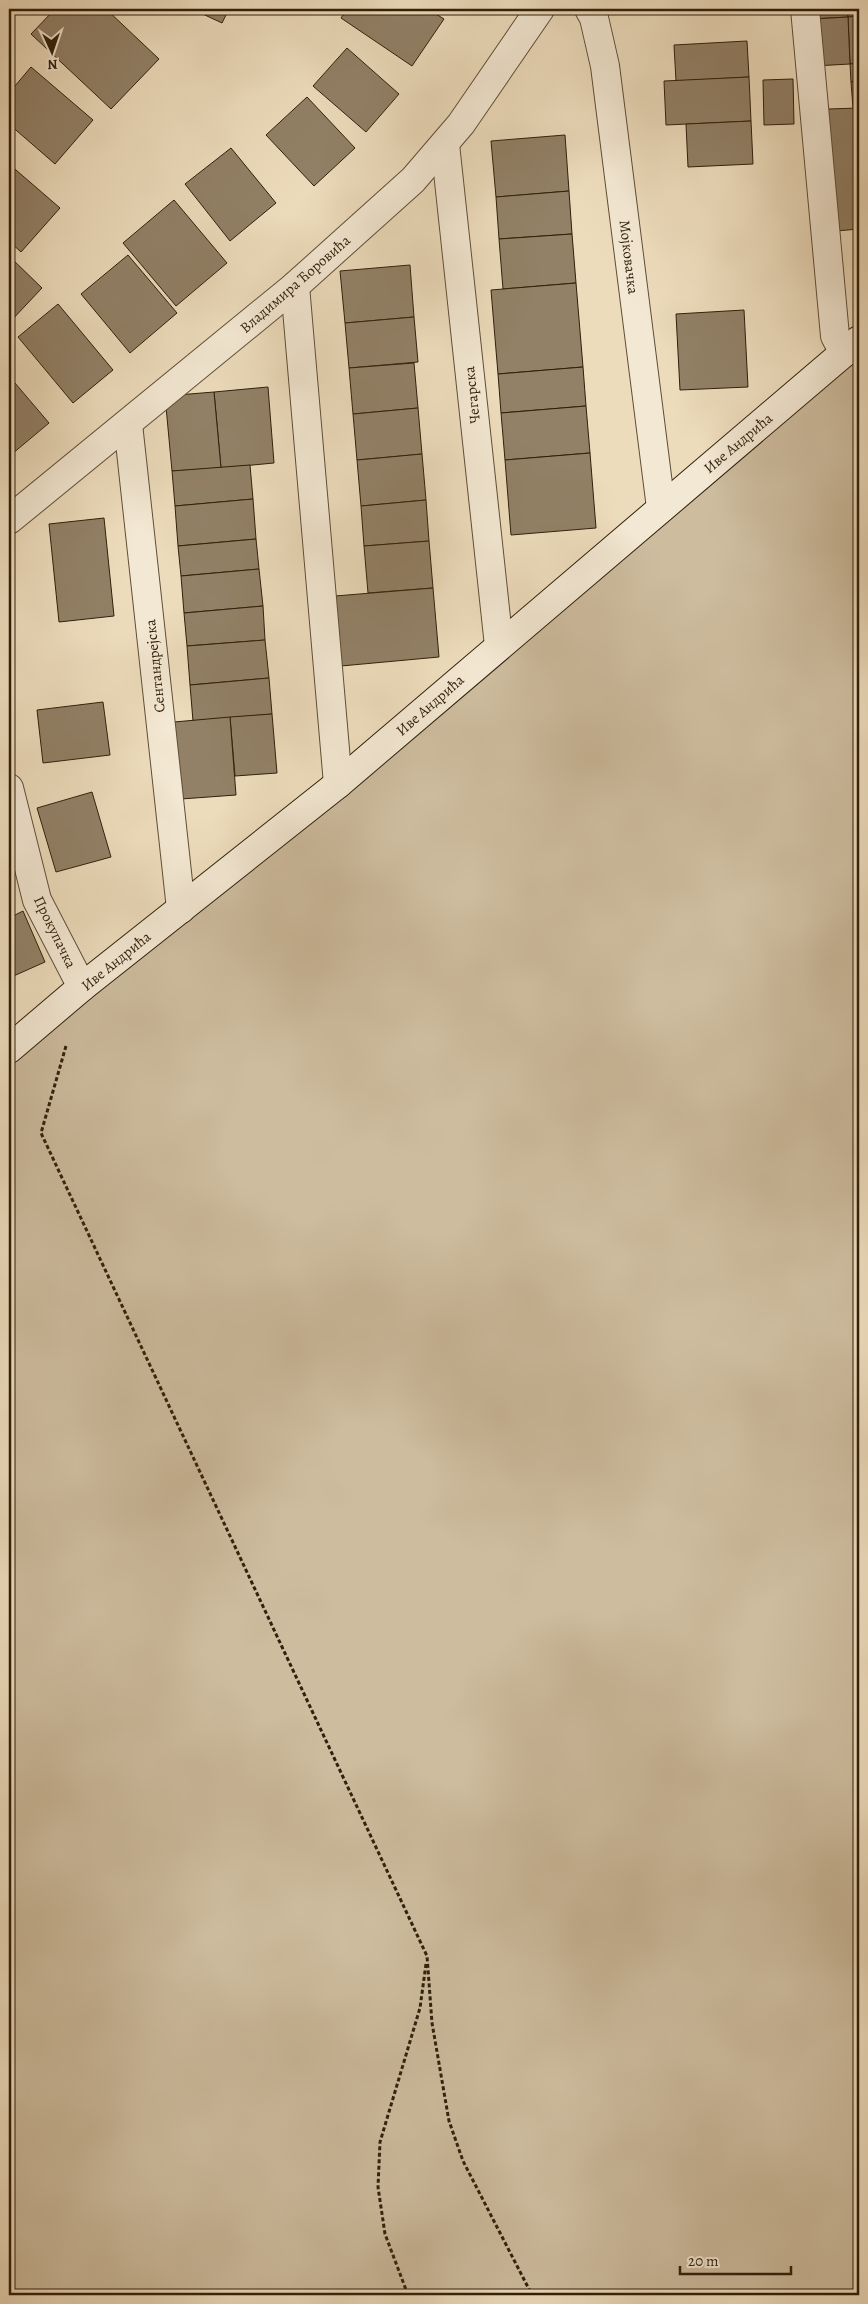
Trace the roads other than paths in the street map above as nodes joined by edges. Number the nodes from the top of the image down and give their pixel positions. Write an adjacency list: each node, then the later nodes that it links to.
1 (540, 9): 4 (street, Владимира Ћоровића)
2 (588, 9): 8 (street, Мојковачка)
3 (805, 9): 6 (street, Иве Андрића)
4 (445, 144): 5 (street, Владимира Ћоровића); 10 (street, Чегарска)
5 (295, 286): 7 (street, Владимира Ћоровића); 11 (street)
6 (852, 346): 8 (street, Иве Андрића)
7 (128, 424): 9 (street, Владимира Ћоровића); 13 (street, Сентандрејска)
8 (661, 508): 10 (street, Иве Андрића)
9 (9, 520)
10 (498, 646): 11 (street, Иве Андрића)
11 (338, 784): 13 (street, Иве Андрића)
12 (9, 788): 14 (street, Прокупачка)
13 (181, 909): 14 (street, Иве Андрића)
14 (82, 987): 15 (street, Иве Андрића)
15 (9, 1049)

